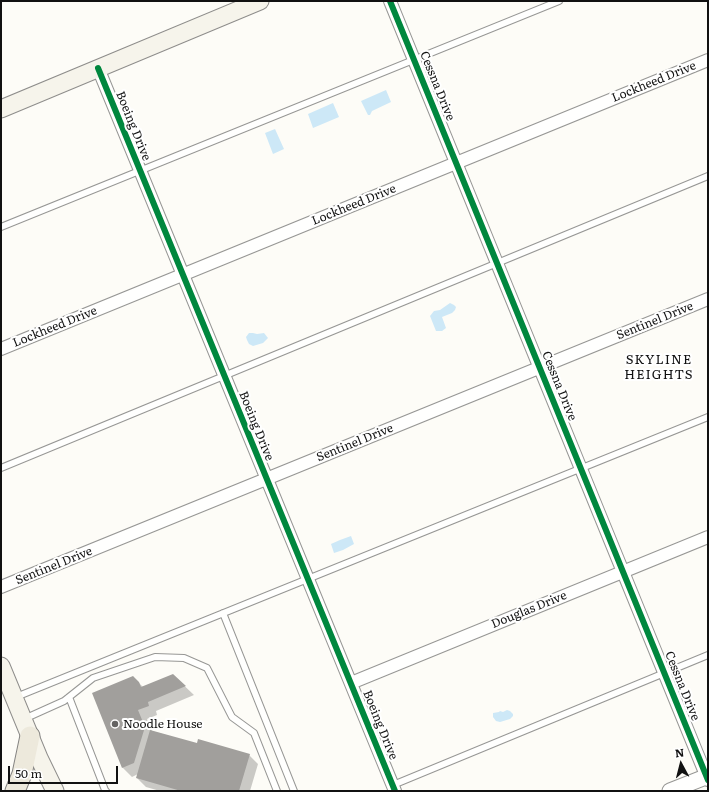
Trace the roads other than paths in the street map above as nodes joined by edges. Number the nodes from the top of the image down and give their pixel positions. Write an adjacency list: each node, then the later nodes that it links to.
1 (260, 1): 6 (main road)
2 (390, 1): 4 (street, Cessna Drive)
3 (559, 1): 4 (lane)
4 (414, 60): 10 (street, Cessna Drive); 11 (lane)
5 (708, 60): 10 (street, Lockheed Drive)
6 (98, 68): 7 (main road); 11 (street, Boeing Drive)
7 (21, 101): 8 (main road); 9 (main road)
8 (1, 102)
9 (1, 109)
10 (456, 163): 14 (street, Cessna Drive); 15 (street, Lockheed Drive)
11 (140, 171): 13 (lane); 15 (street, Boeing Drive)
12 (708, 176): 14 (lane)
13 (1, 227)
14 (497, 263): 18 (street, Cessna Drive); 19 (lane)
15 (182, 275): 17 (street, Lockheed Drive); 19 (street, Boeing Drive)
16 (708, 299): 18 (street, Sentinel Drive)
17 (1, 349)
18 (540, 368): 22 (street, Cessna Drive); 23 (street, Sentinel Drive)
19 (224, 375): 21 (lane); 23 (street, Boeing Drive)
20 (708, 417): 22 (lane)
21 (1, 468)
22 (580, 468): 25 (street, Cessna Drive); 26 (lane)
23 (267, 479): 26 (street, Boeing Drive); 27 (street, Sentinel Drive)
24 (708, 537): 25 (street, Douglas Drive)
25 (623, 572): 30 (street, Cessna Drive); 32 (street, Douglas Drive)
26 (308, 579): 28 (lane); 32 (street, Boeing Drive)
27 (1, 587)
28 (223, 613): 33 (lane); 42 (lane)
29 (708, 655): 30 (lane)
30 (664, 673): 36 (street, Cessna Drive); 37 (lane)
31 (3, 675): 33 (main road)
32 (351, 683): 37 (street, Boeing Drive)
33 (14, 698): 35 (main road)
34 (68, 698): 35 (lane); 40 (lane); 41 (lane)
35 (27, 728): 38 (main road); 39 (main road)
36 (708, 777): 43 (street)
37 (394, 788)
38 (14, 791)
39 (55, 791)
40 (106, 791)
41 (277, 791)
42 (294, 791)
43 (670, 791)

